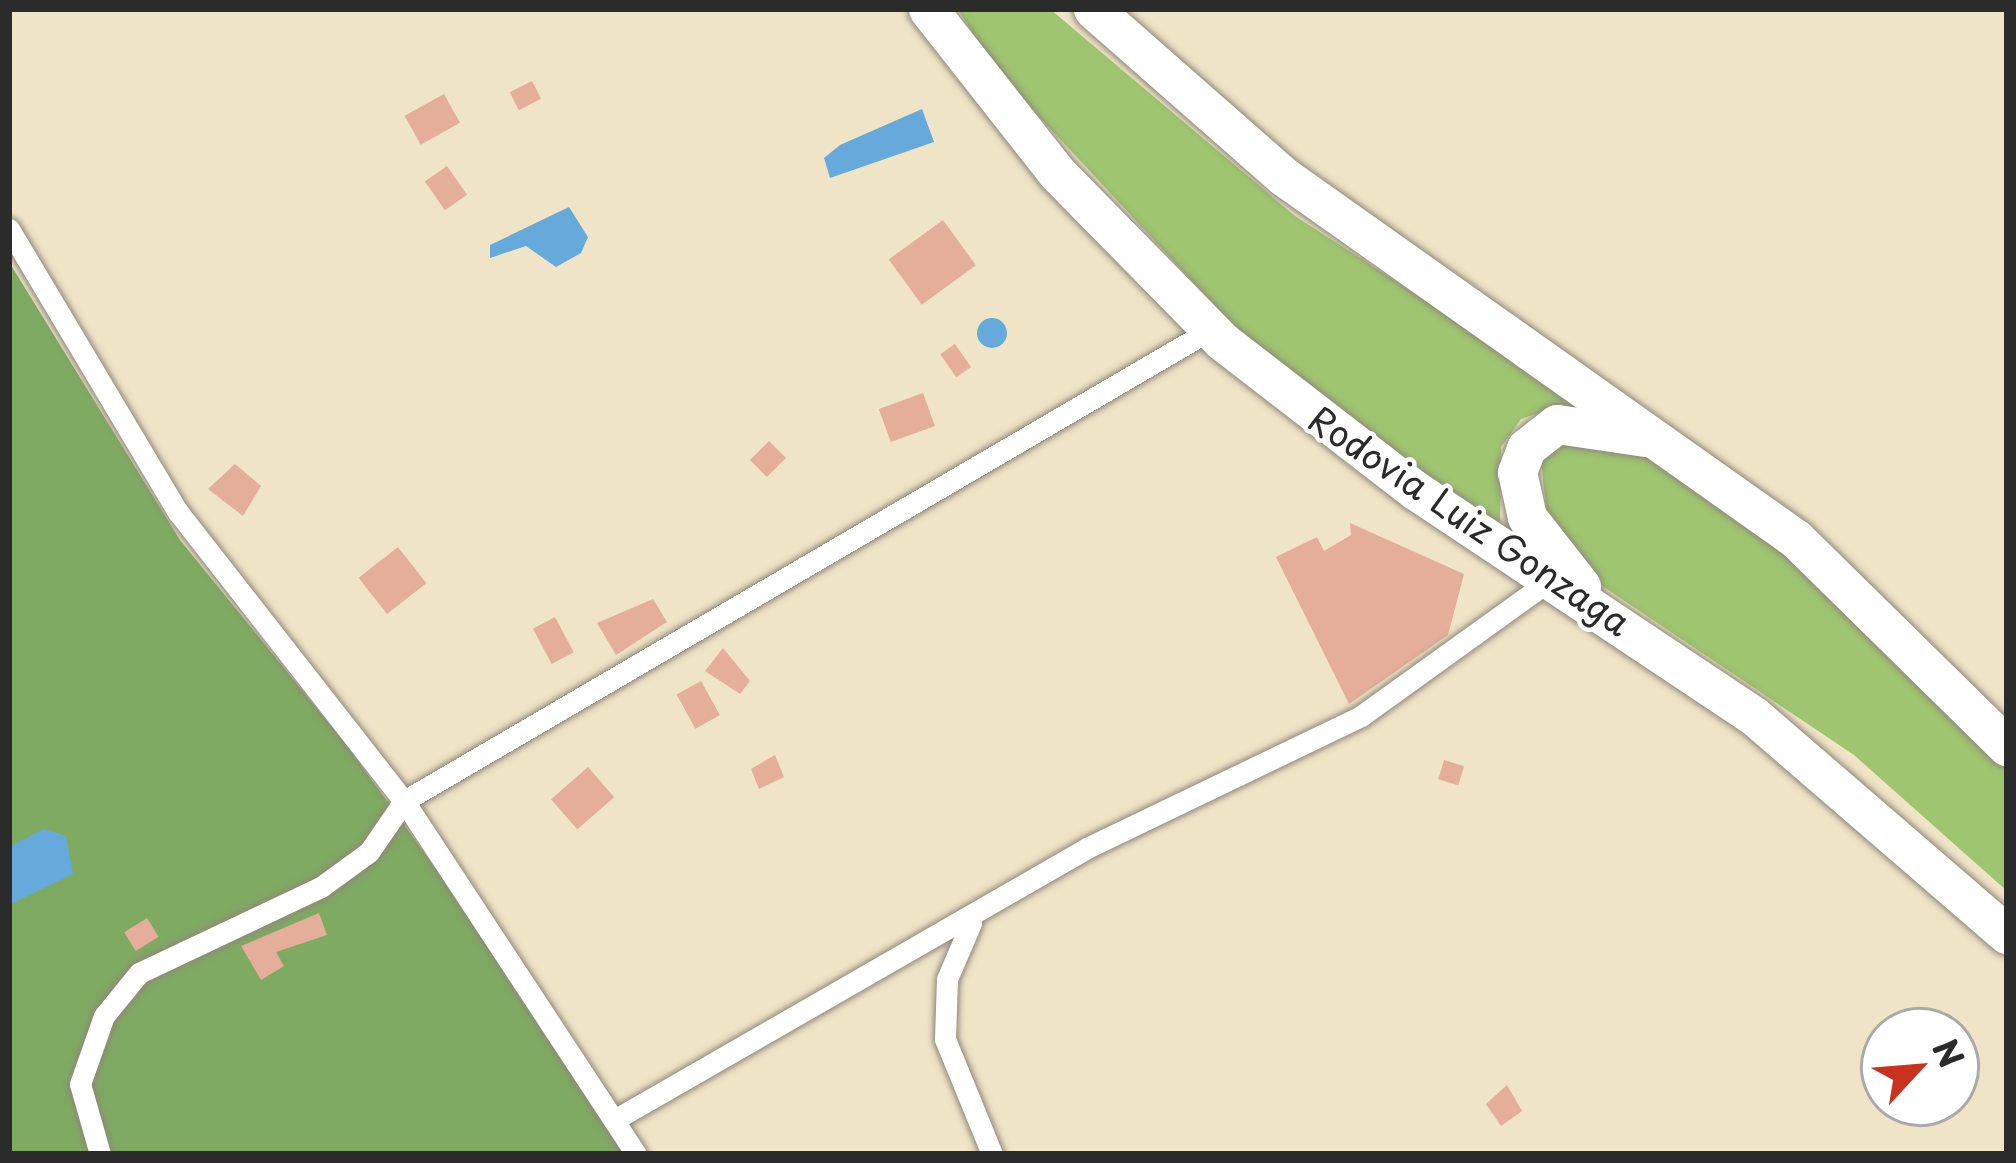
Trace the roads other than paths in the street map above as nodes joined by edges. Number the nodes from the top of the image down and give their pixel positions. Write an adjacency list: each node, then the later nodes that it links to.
1 (928, 9): 4 (highway, Rodovia Luiz Gonzaga)
2 (1093, 9): 5 (highway)
3 (9, 229): 9 (street)
4 (1210, 330): 6 (highway, Rodovia Luiz Gonzaga); 9 (street)
5 (1683, 452): 7 (highway); 8 (highway)
6 (1550, 581): 7 (highway, Rodovia Luiz Gonzaga); 10 (street)
7 (1600, 607): 11 (highway, Rodovia Luiz Gonzaga)
8 (2007, 746)
9 (404, 801): 12 (street); 13 (street)
10 (971, 922): 12 (street); 15 (street)
11 (2007, 934)
12 (621, 1116): 14 (street)
13 (100, 1154)
14 (636, 1154)
15 (992, 1154)

